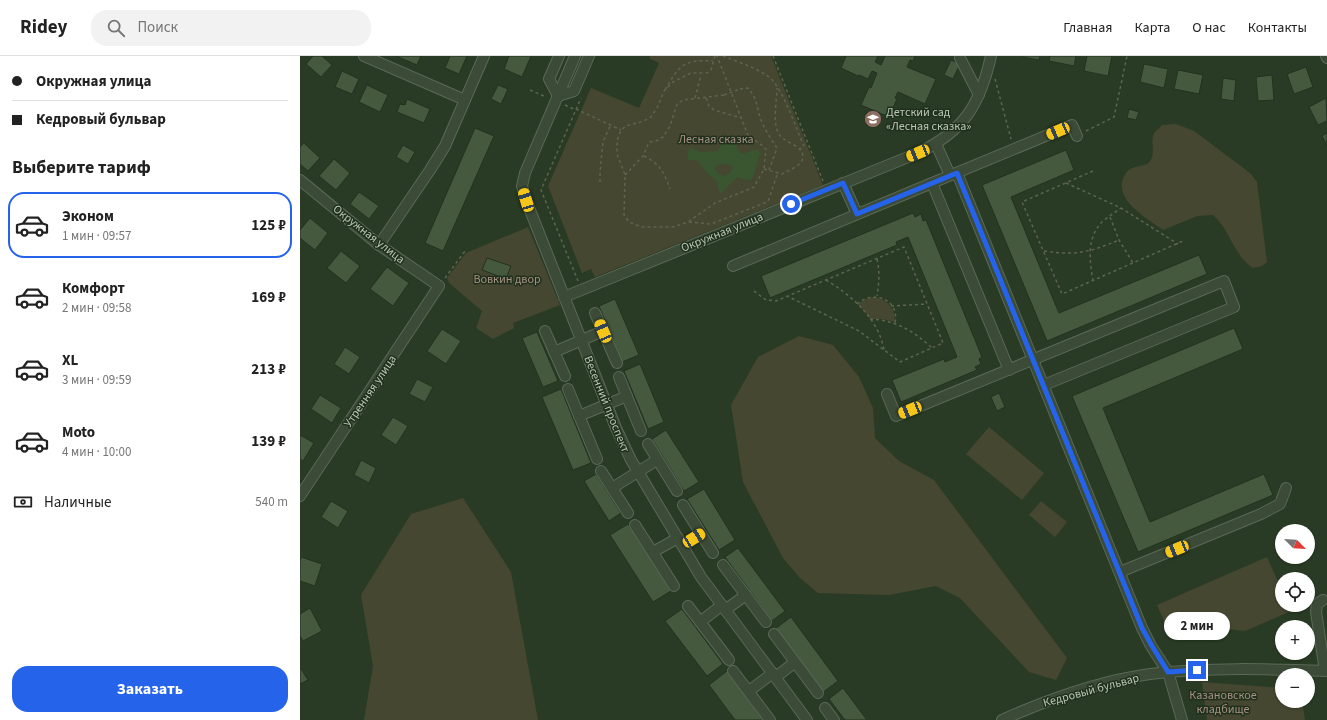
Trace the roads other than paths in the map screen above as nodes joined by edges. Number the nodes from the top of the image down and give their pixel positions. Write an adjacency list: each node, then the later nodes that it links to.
1 (364, 56): 11 (street)
2 (484, 56): 11 (street)
3 (559, 56): 10 (street)
4 (562, 56): 6 (street)
5 (991, 56): 9 (street, Окружная улица)
6 (574, 58): 8 (street); 10 (street, Весенний проспект)
7 (960, 58): 9 (street)
8 (587, 60): 10 (street)
9 (979, 95): 13 (street, Окружная улица)
10 (558, 96): 22 (street, Весенний проспект)
11 (465, 100): 19 (street)
12 (1077, 136): 14 (street)
13 (936, 144): 14 (street); 16 (street, Окружная улица)
14 (953, 174): 17 (street); 28 (street)
15 (300, 180): 19 (street, Окружная улица)
16 (843, 183): 18 (street); 22 (street, Окружная улица)
17 (932, 183): 18 (street); 30 (street)
18 (857, 214): 20 (street)
19 (380, 245): 21 (street, Окружная улица)
20 (733, 266)
21 (439, 286): 48 (street, Утренняя улица)
22 (564, 297): 26 (street, Весенний проспект)
23 (595, 313): 25 (street)
24 (545, 331): 27 (street)
25 (603, 331): 26 (street); 29 (street)
26 (581, 340): 27 (street); 37 (street, Весенний проспект)
27 (554, 352): 31 (street)
28 (1034, 359): 30 (street); 33 (street); 33 (street)
29 (616, 363)
30 (1009, 370): 35 (street)
31 (565, 376)
32 (619, 378): 36 (street)
33 (1044, 385): 57 (street)
34 (568, 389): 38 (street)
35 (887, 394)
36 (627, 396): 37 (street); 39 (street)
37 (607, 404): 38 (street); 44 (street, Весенний проспект)
38 (579, 416): 41 (street)
39 (641, 431)
40 (648, 444): 42 (street)
41 (597, 459)
42 (657, 460): 44 (street); 47 (street)
43 (601, 471): 45 (street)
44 (638, 472): 45 (street); 53 (street, Весенний проспект)
45 (612, 488): 50 (street)
46 (1286, 488): 57 (street)
47 (677, 492)
48 (300, 496)
49 (683, 505): 52 (street)
50 (628, 513)
51 (635, 525): 54 (street)
52 (701, 534): 53 (street); 55 (street)
53 (680, 542): 54 (street); 62 (street, Весенний проспект)
54 (653, 552): 58 (street)
55 (713, 553)
56 (723, 565): 59 (street)
57 (1120, 572): 70 (street)
58 (674, 586)
59 (746, 595): 62 (street); 64 (street)
60 (1323, 600): 69 (street)
61 (688, 606): 63 (street)
62 (724, 608): 63 (street); 71 (street, Весенний проспект)
63 (700, 622): 66 (street)
64 (766, 622)
65 (774, 634): 67 (street)
66 (729, 660)
67 (795, 662): 71 (street); 73 (street)
68 (733, 671): 72 (street)
69 (1326, 671): 70 (street, Кедровый бульвар)
70 (1168, 672): 78 (street, Кедровый бульвар); 79 (street)
71 (774, 675): 72 (street); 76 (street, Весенний проспект)
72 (749, 691): 75 (street)
73 (818, 693)
74 (825, 708): 77 (street)
75 (770, 720)
76 (807, 720)
77 (834, 720)
78 (1002, 720)
79 (1182, 720)

